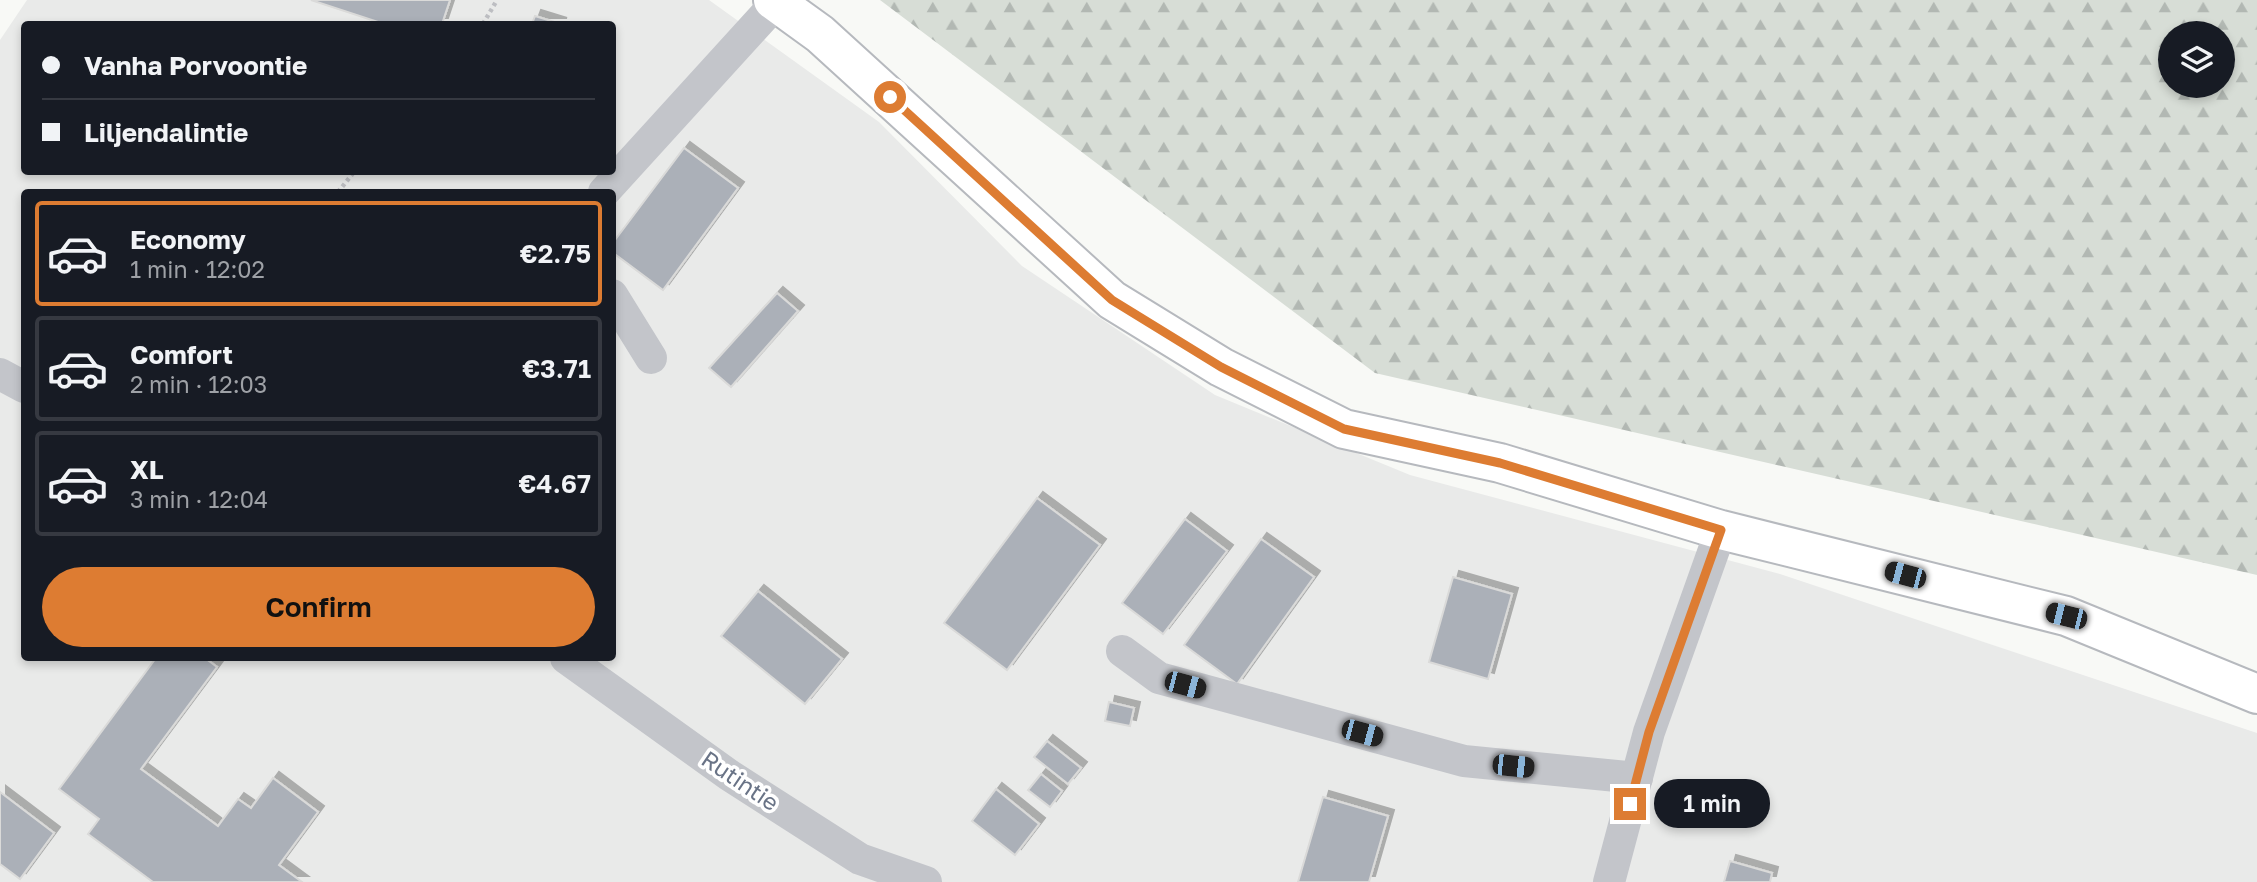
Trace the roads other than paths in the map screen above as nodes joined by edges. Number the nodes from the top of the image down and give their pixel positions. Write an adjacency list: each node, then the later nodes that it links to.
1 (775, 1): 2 (street); 7 (main road)
2 (607, 189)
3 (616, 301): 4 (street)
4 (651, 358)
5 (0, 374): 6 (street)
6 (21, 385)
7 (1721, 530): 10 (main road); 11 (street)
8 (1122, 650): 11 (street)
9 (570, 661): 12 (street, Rutintie)
10 (2257, 694)
11 (1637, 778): 13 (street)
12 (926, 882)
13 (1609, 882)

